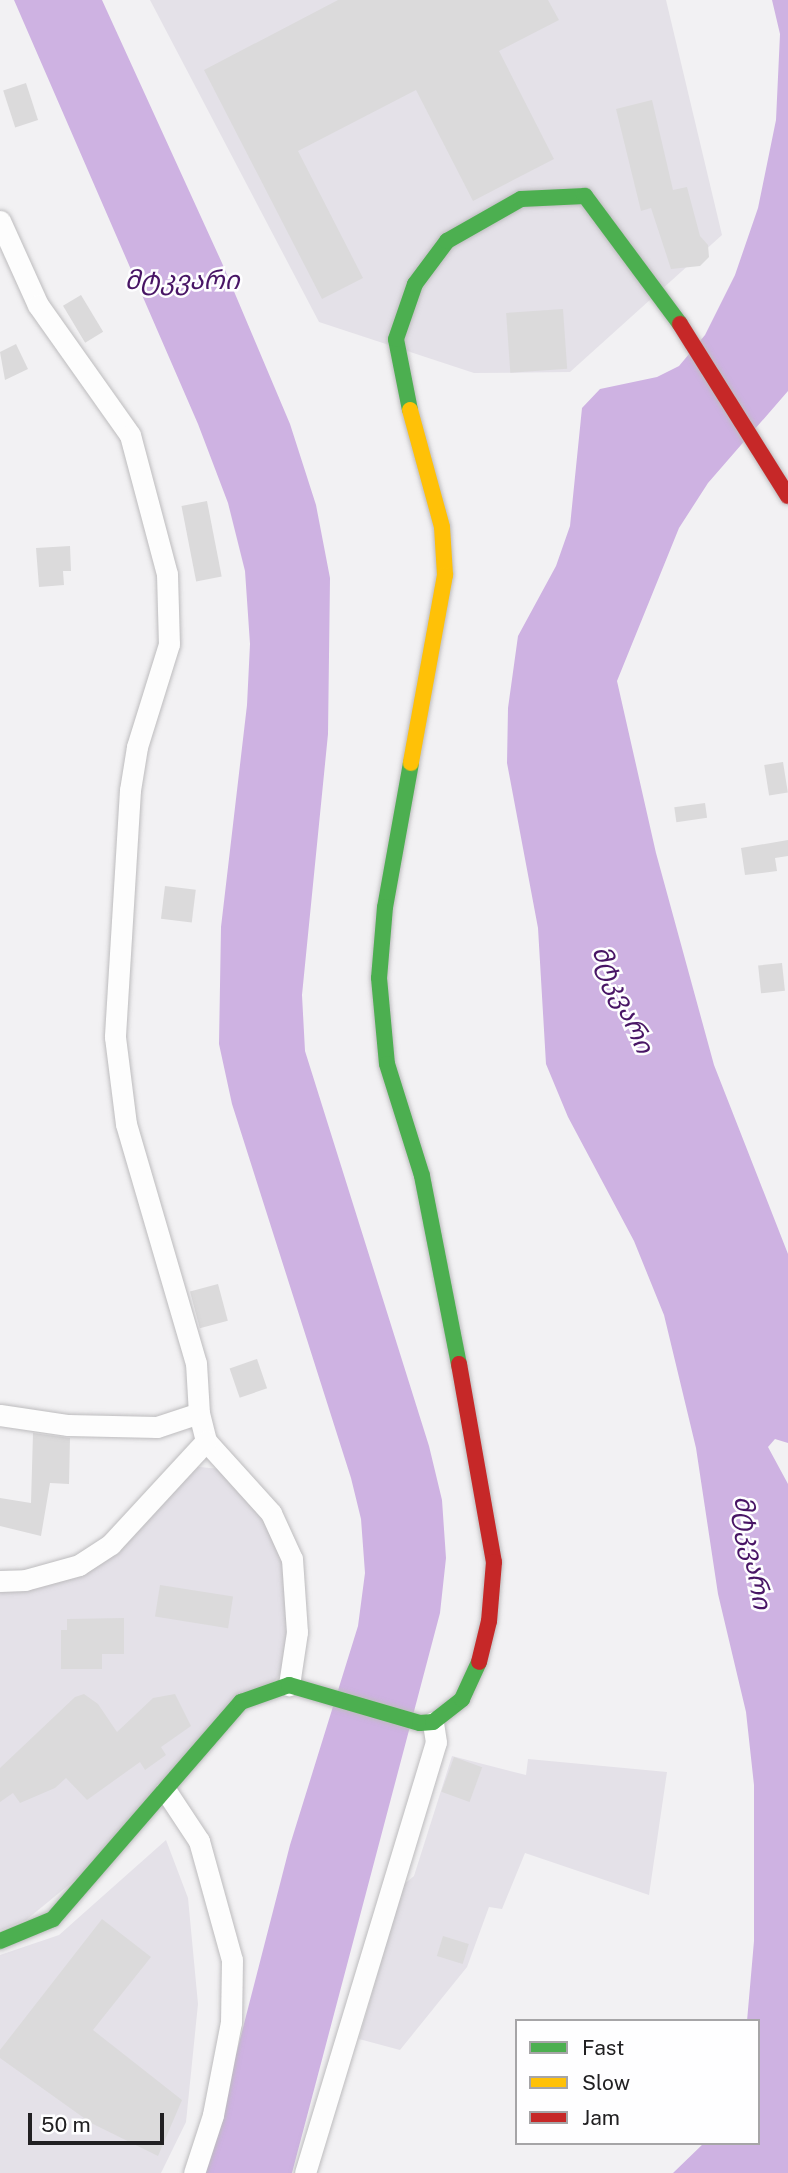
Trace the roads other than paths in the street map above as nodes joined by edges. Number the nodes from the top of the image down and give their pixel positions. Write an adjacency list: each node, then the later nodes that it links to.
1 (0, 221): 3 (street)
2 (788, 496): 8 (street)
3 (199, 1413): 4 (street); 5 (street)
4 (0, 1415)
5 (206, 1441): 6 (street); 7 (street)
6 (0, 1581)
7 (289, 1685): 8 (street); 9 (street)
8 (427, 1722): 12 (street)
9 (166, 1791): 10 (street); 11 (street)
10 (0, 1941)
11 (194, 2173)
12 (305, 2173)

